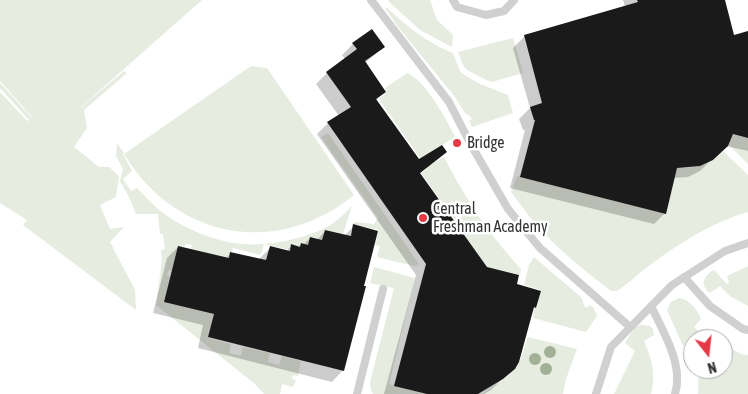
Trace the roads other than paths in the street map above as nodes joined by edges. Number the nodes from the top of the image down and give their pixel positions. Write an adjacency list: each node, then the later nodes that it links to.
1 (371, 0): 8 (lane)
2 (453, 0): 3 (lane)
3 (514, 0)
4 (748, 243): 5 (lane)
5 (684, 277): 7 (lane); 9 (lane)
6 (383, 289): 10 (lane)
7 (651, 306): 8 (lane); 12 (lane)
8 (630, 327): 11 (lane)
9 (748, 330)
10 (357, 394)
11 (596, 394)
12 (676, 394)

